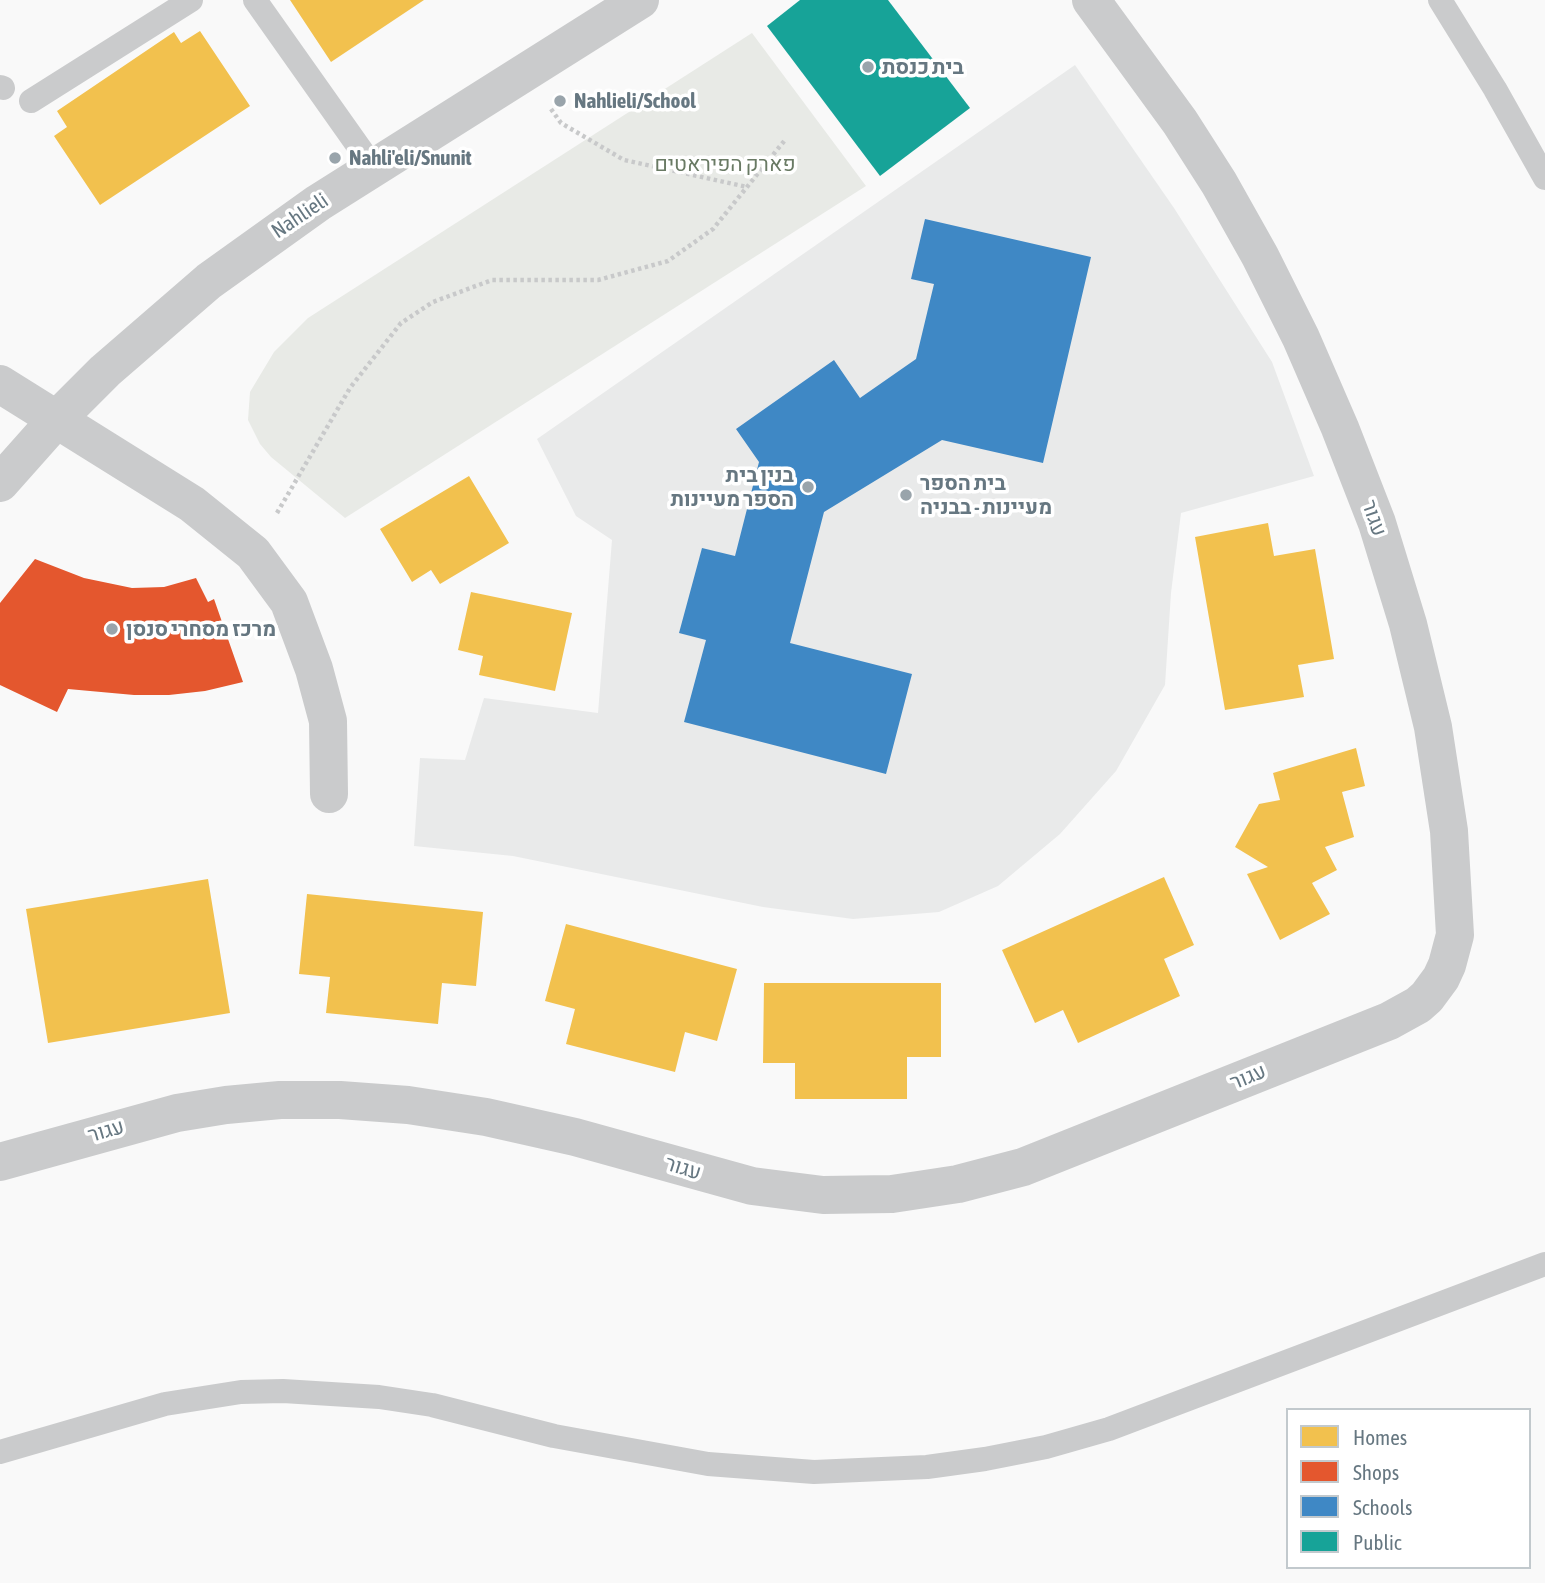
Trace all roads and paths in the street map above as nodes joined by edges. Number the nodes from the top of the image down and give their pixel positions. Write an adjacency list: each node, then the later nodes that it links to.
1 (191, 0): 7 (lane)
2 (255, 0): 9 (lane)
3 (639, 0): 6 (street, Nahlieli)
4 (1091, 0): 17 (street, עגור)
5 (1440, 0): 10 (lane)
6 (524, 73): 9 (street, Nahlieli); 11 (path)
7 (31, 101)
8 (785, 140): 11 (path)
9 (373, 167): 13 (street, Nahlieli)
10 (1545, 178)
11 (747, 187): 15 (path)
12 (0, 384): 13 (street)
13 (56, 420): 14 (street, Nahlieli); 15 (street)
14 (0, 483)
15 (253, 552): 16 (street)
16 (329, 794)
17 (0, 1162)
18 (1545, 1264): 19 (lane)
19 (0, 1452)

